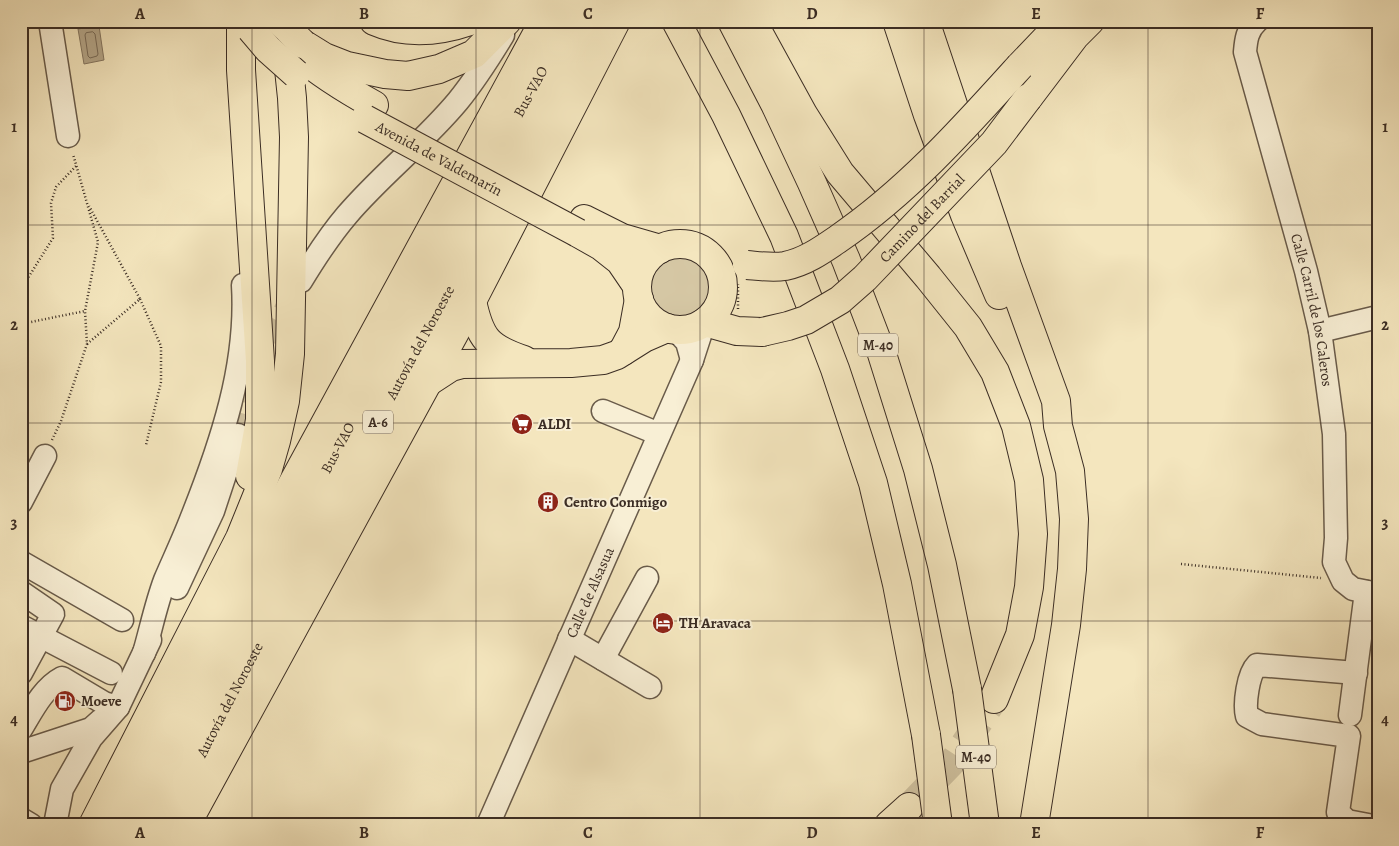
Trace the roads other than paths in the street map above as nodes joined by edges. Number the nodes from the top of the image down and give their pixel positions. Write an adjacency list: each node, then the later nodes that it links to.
1 (50, 21): 25 (street)
2 (241, 21): 26 (main road)
3 (245, 21): 23 (main road, Avenida de Valdemarín, bridge)
4 (268, 21): 23 (main road, Avenida de Valdemarín)
5 (282, 21): 23 (main road, bridge); 72 (main road)
6 (374, 21): 7 (main road)
7 (470, 21)
8 (507, 21): 23 (main road)
9 (511, 21): 30 (street)
10 (544, 21): 73 (main road)
11 (569, 21): 74 (main road, Bus-VAO)
12 (595, 21): 68 (main road, Autovía del Noroeste / A-6)
13 (616, 21): 32 (main road)
14 (670, 21): 24 (main road)
15 (676, 21): 24 (main road)
16 (732, 21): 78 (main road, M-40, bridge)
17 (752, 21): 61 (main road)
18 (897, 21): 42 (main road)
19 (925, 21): 42 (main road)
20 (1063, 21): 29 (main road, bridge)
21 (1090, 21): 34 (main road, Camino del Barrial, bridge)
22 (1257, 21): 36 (street, Calle Carril de los Caleros)
23 (299, 58): 27 (main road, Avenida de Valdemarín)
24 (726, 115): 77 (main road, bridge)
25 (68, 136)
26 (247, 172): 54 (street); 71 (main road)
27 (581, 226): 28 (main road, Avenida de Valdemarín); 31 (main road, Avenida de Valdemarín)
28 (660, 248): 29 (main road); 31 (main road)
29 (711, 257): 34 (main road)
30 (301, 280)
31 (638, 292): 35 (main road); 37 (main road)
32 (472, 301): 39 (main road); 40 (main road)
33 (1378, 317): 36 (street)
34 (705, 322): 35 (main road); 38 (street, Calle de Alsasua)
35 (671, 328): 37 (main road); 38 (street)
36 (1320, 331): 50 (street, Calle Carril de los Caleros)
37 (623, 351): 39 (main road)
38 (692, 360): 43 (street, Calle de Alsasua)
39 (533, 363): 40 (main road)
40 (428, 382): 68 (main road)
41 (603, 411): 43 (street)
42 (1058, 426): 79 (main road)
43 (660, 434): 53 (street, Calle de Alsasua)
44 (238, 435): 54 (street)
45 (45, 456): 46 (street)
46 (21, 502)
47 (21, 562): 51 (street)
48 (647, 578): 55 (street)
49 (21, 592): 52 (street)
50 (1372, 593): 58 (street)
51 (122, 620)
52 (31, 631): 56 (street); 57 (street)
53 (569, 639): 55 (street); 75 (street, Calle de Alsasua)
54 (144, 653): 62 (street)
55 (603, 659): 60 (street)
56 (25, 666): 59 (street)
57 (111, 673)
58 (1356, 673): 63 (street); 80 (street)
59 (62, 678): 62 (street); 64 (street)
60 (650, 687)
61 (994, 699)
62 (118, 707): 65 (street); 70 (street)
63 (1350, 715)
64 (21, 729)
65 (21, 752)
66 (909, 806): 76 (main road)
67 (21, 819): 69 (street)
68 (182, 824)
69 (32, 825)
70 (55, 825)
71 (81, 825)
72 (93, 825)
73 (115, 825)
74 (140, 825)
75 (488, 825)
76 (889, 825)
77 (938, 825)
78 (985, 825)
79 (1034, 825)
80 (1368, 825)

